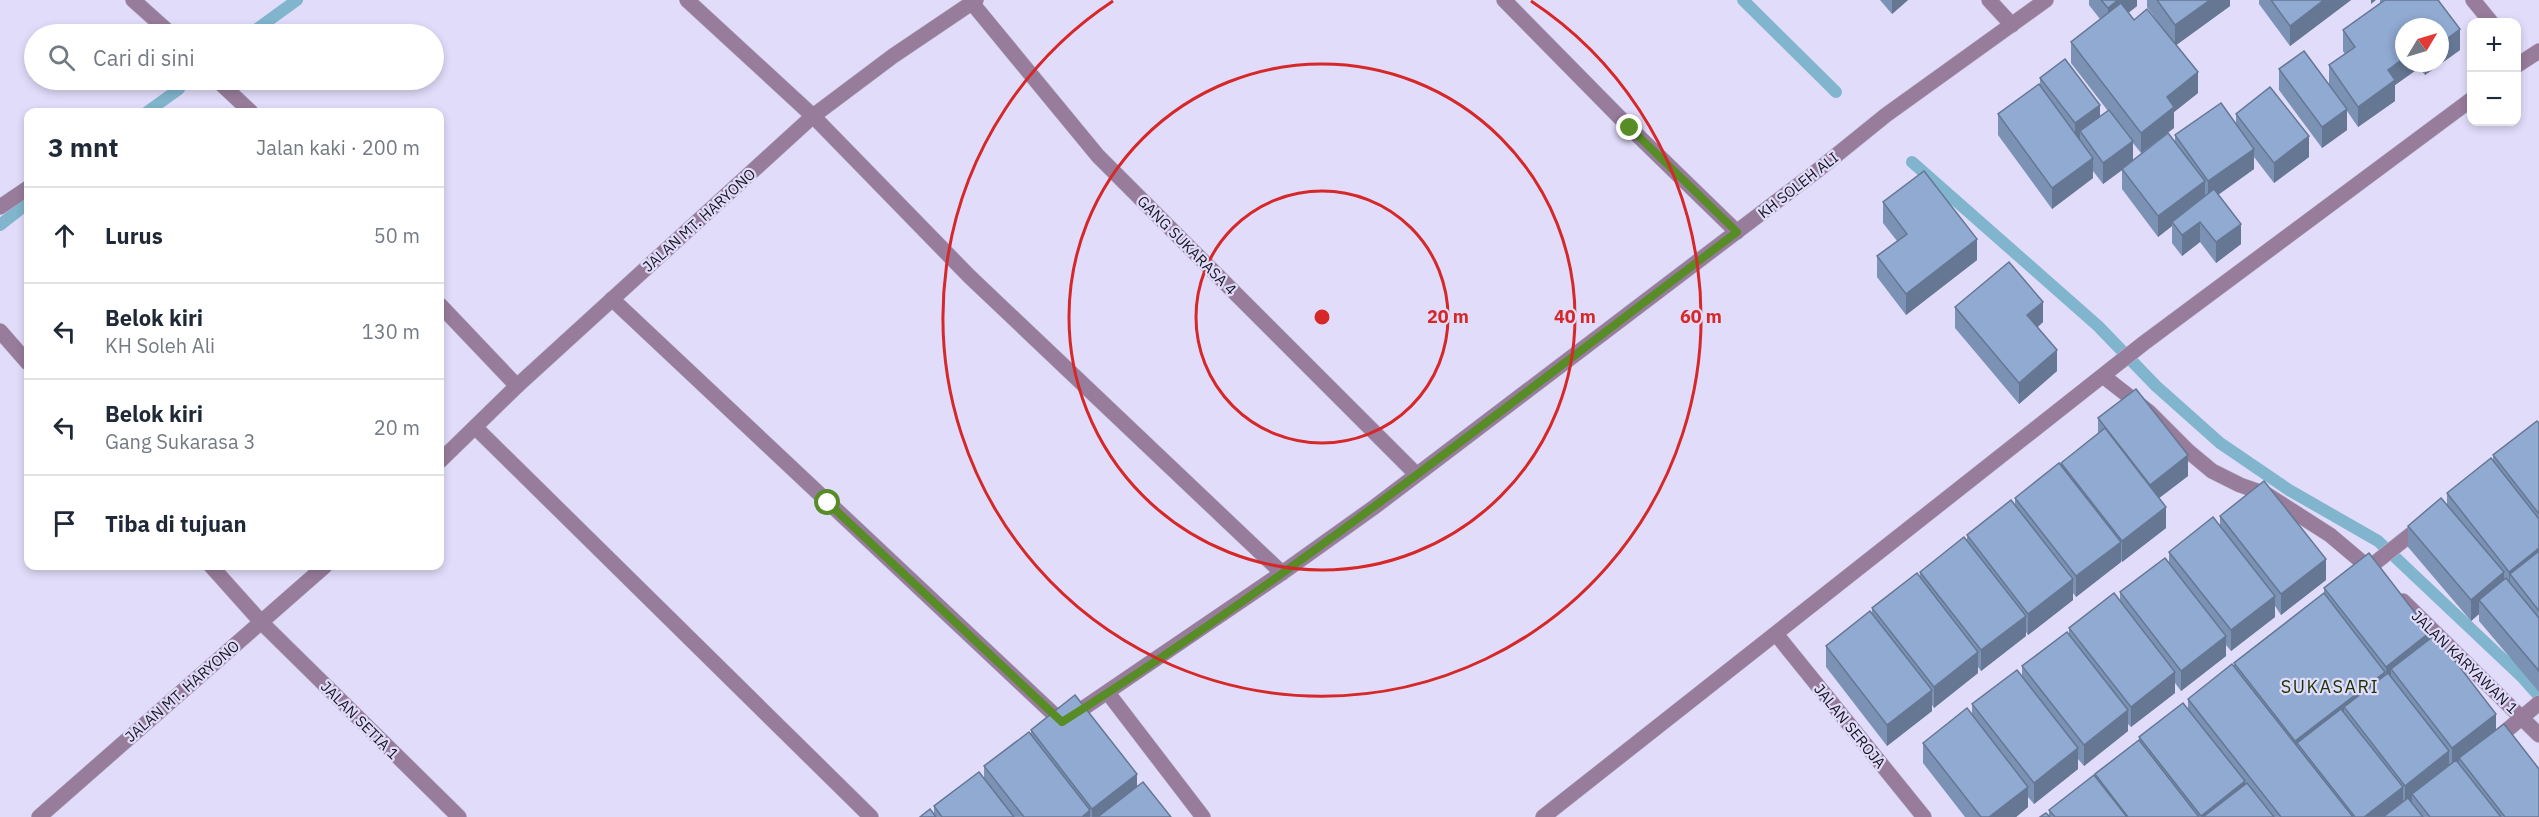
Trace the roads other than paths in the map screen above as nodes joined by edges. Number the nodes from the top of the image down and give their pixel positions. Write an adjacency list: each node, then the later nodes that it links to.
1 (133, 0): 9 (street)
2 (1504, 0): 19 (street)
3 (1989, 0): 10 (street)
4 (2046, 0): 10 (street, KH SOLEH ALI)
5 (2473, 0): 8 (street)
6 (974, 2): 16 (street, JALAN MT. HARYONO); 28 (street, GANG SUKARASA 4)
7 (697, 3): 16 (street)
8 (2488, 18)
9 (160, 24)
10 (2012, 25): 19 (street, KH SOLEH ALI)
11 (2539, 51): 12 (street)
12 (2521, 60)
13 (228, 90): 15 (street)
14 (2467, 103): 24 (street)
15 (247, 108)
16 (813, 116): 20 (street, JALAN MT. HARYONO); 33 (street)
17 (24, 190): 18 (street)
18 (3, 201)
19 (1737, 232): 28 (street, KH SOLEH ALI)
20 (612, 299): 25 (street, JALAN MT. HARYONO); 37 (street, KH SOLEH ALI)
21 (444, 308): 25 (street)
22 (0, 331): 23 (street)
23 (24, 358)
24 (2108, 372): 30 (street, JALAN KARYAWAN 1); 36 (street)
25 (517, 386): 26 (street, JALAN MT. HARYONO)
26 (476, 428): 27 (street, JALAN MT. HARYONO); 44 (street)
27 (444, 457)
28 (1416, 474): 33 (street, KH SOLEH ALI)
29 (2440, 513): 30 (street)
30 (2376, 562): 34 (street); 38 (street, JALAN KARYAWAN 1)
31 (215, 570): 35 (street, JALAN SETIA 1)
32 (320, 570): 35 (street, JALAN MT. HARYONO)
33 (1282, 573): 37 (street, KH SOLEH ALI)
34 (2352, 582)
35 (262, 622): 42 (street, JALAN MT. HARYONO); 43 (street, JALAN SETIA 1)
36 (1776, 634): 41 (street); 46 (street, JALAN SEROJA)
37 (1108, 693): 45 (street)
38 (2531, 710): 39 (street, JALAN KARYAWAN 1); 40 (street)
39 (2539, 735)
40 (2483, 750)
41 (1547, 816)
42 (39, 817)
43 (459, 817)
44 (871, 817)
45 (1203, 817)
46 (1924, 817)

